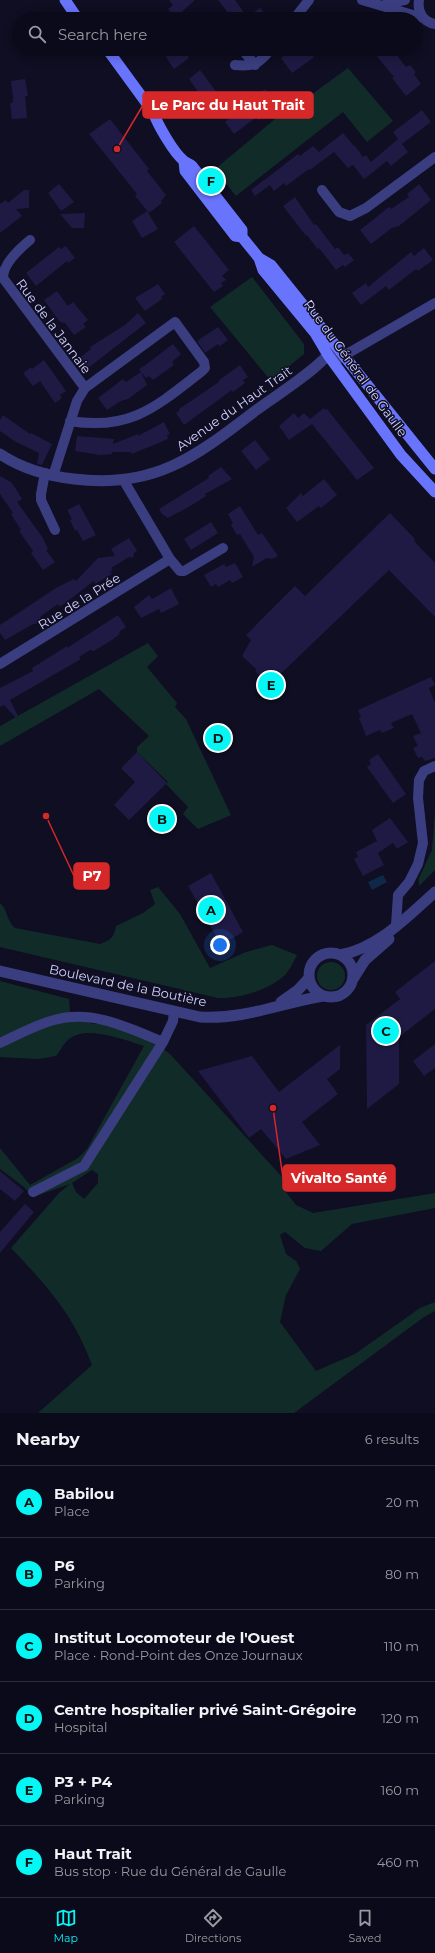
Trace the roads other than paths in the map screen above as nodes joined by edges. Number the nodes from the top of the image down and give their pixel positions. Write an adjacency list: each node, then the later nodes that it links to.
1 (65, 0): 8 (main road)
2 (71, 0): 9 (main road)
3 (309, 0): 10 (street)
4 (362, 0): 7 (street)
5 (405, 0): 7 (street)
6 (419, 0): 12 (street)
7 (384, 5): 11 (street)
8 (73, 12)
9 (80, 12)
10 (300, 12)
11 (402, 12)
12 (419, 12)
13 (423, 16): 14 (street)
14 (431, 23)
15 (105, 56): 21 (main road, Rue du Général de Gaulle)
16 (112, 56): 21 (main road, Rue du Général de Gaulle)
17 (248, 56): 20 (street)
18 (265, 56): 20 (street)
19 (235, 65): 20 (street)
20 (255, 65)
21 (156, 120): 25 (main road, Rue du Général de Gaulle)
22 (435, 156): 23 (street)
23 (322, 190)
24 (30, 240): 29 (street, Rue de la Jannaie)
25 (259, 258): 27 (main road, Rue du Général de Gaulle); 28 (main road, Rue du Général de Gaulle)
26 (435, 303): 27 (street)
27 (340, 352): 28 (street, Avenue du Haut Trait); 32 (main road, Rue du Général de Gaulle)
28 (330, 358): 34 (street, Avenue du Haut Trait); 35 (main road, Rue du Général de Gaulle)
29 (85, 388): 30 (street); 30 (street)
30 (70, 421): 33 (street)
31 (0, 454): 33 (street, Avenue du Haut Trait)
32 (435, 469)
33 (49, 475): 34 (street, Avenue du Haut Trait); 36 (street)
34 (124, 481): 38 (street)
35 (435, 492)
36 (55, 530)
37 (223, 548): 38 (street)
38 (170, 558): 39 (street, Rue de la Prée)
39 (0, 664)
40 (435, 766): 43 (street)
41 (435, 892): 43 (street)
42 (435, 900): 47 (street)
43 (396, 926): 44 (street)
44 (340, 955): 46 (street); 47 (street)
45 (0, 971): 50 (street, Boulevard de la Boutière)
46 (309, 978): 48 (street); 49 (street, Boulevard de la Boutière)
47 (353, 980): 48 (street)
48 (323, 996): 49 (street, Boulevard de la Boutière)
49 (273, 1007): 50 (street, Boulevard de la Boutière)
50 (174, 1011): 51 (street)
51 (163, 1042): 52 (street); 53 (street)
52 (0, 1043)
53 (33, 1192)

